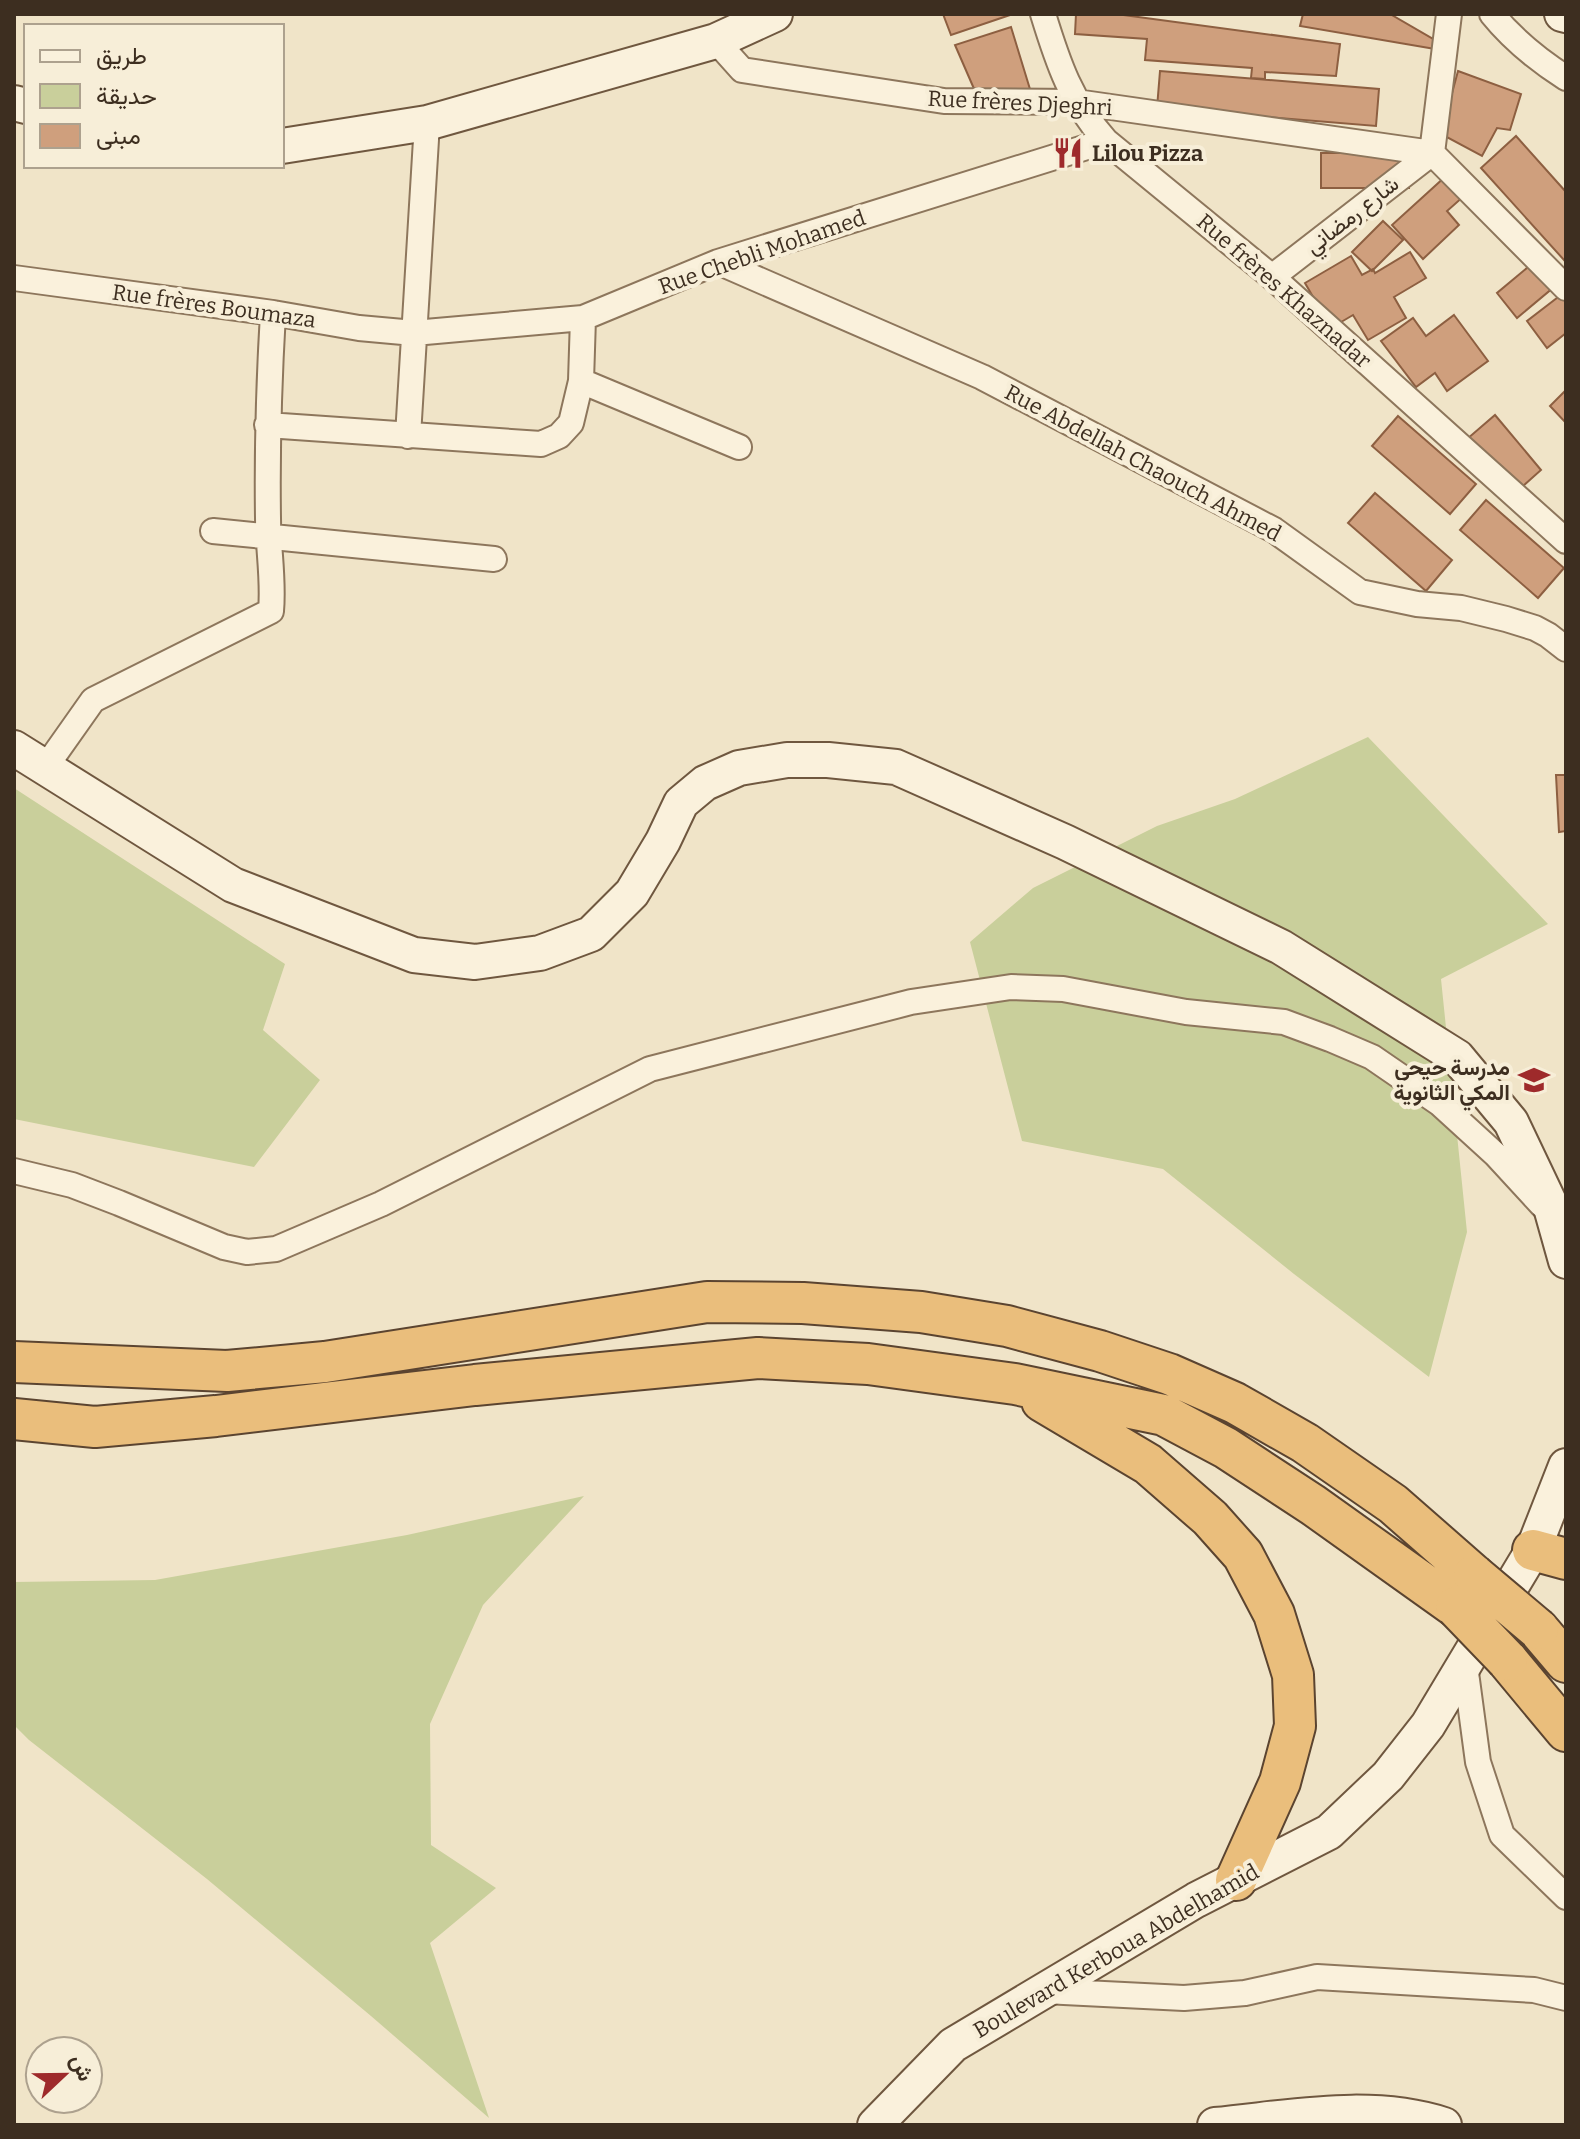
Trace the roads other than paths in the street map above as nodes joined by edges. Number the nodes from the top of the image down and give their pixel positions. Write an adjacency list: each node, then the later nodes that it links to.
1 (775, 14): 5 (main road)
2 (1043, 14): 7 (street, Rue frères Khaznadar)
3 (1449, 14): 11 (street)
4 (1492, 14): 6 (street)
5 (716, 41): 7 (street, Rue frères Djeghri); 8 (main road)
6 (1566, 78)
7 (1076, 102): 9 (street, Rue frères Khaznadar); 11 (street, Rue frères Djeghri)
8 (427, 123): 10 (main road); 18 (street)
9 (1106, 141): 12 (street, Rue Chebli Mohamed); 13 (street, Rue frères Khaznadar)
10 (284, 146)
11 (1432, 153): 13 (street, شارع رمضاني); 15 (street)
12 (718, 262): 17 (street, Rue Chebli Mohamed); 27 (street, Rue Abdellah Chaouch Ahmed)
13 (1272, 277): 25 (street, Rue frères Khaznadar)
14 (14, 278): 16 (street, Rue frères Boumaza)
15 (1566, 288)
16 (273, 313): 18 (street, Rue frères Boumaza); 20 (street)
17 (583, 318): 18 (street, Rue Chebli Mohamed); 19 (street)
18 (414, 333): 21 (street)
19 (581, 381): 21 (street); 22 (street)
20 (267, 425): 21 (street); 24 (street)
21 (408, 436)
22 (739, 447)
23 (213, 531): 24 (street)
24 (268, 537): 26 (street); 29 (street)
25 (1566, 541)
26 (494, 559)
27 (1566, 649)
28 (14, 748): 29 (main road)
29 (45, 768): 31 (main road)
30 (14, 1171): 31 (street)
31 (1554, 1219): 32 (main road)
32 (1566, 1261)
33 (14, 1362): 38 (highway)
34 (1015, 1384): 35 (highway); 38 (highway); 42 (highway)
35 (14, 1419)
36 (1566, 1466): 37 (main road, Boulevard Kerboua Abdelhamid)
37 (1550, 1554): 40 (main road, Boulevard Kerboua Abdelhamid)
38 (1465, 1591): 39 (highway, bridge); 41 (highway, bridge)
39 (1566, 1662)
40 (1465, 1665): 42 (main road, Boulevard Kerboua Abdelhamid); 43 (street)
41 (1566, 1731)
42 (1236, 1880): 44 (main road, Boulevard Kerboua Abdelhamid)
43 (1566, 1897)
44 (1041, 1991): 45 (street); 46 (main road, Boulevard Kerboua Abdelhamid)
45 (1566, 1998)
46 (875, 2125)
47 (1215, 2125): 48 (main road)
48 (1444, 2125)

